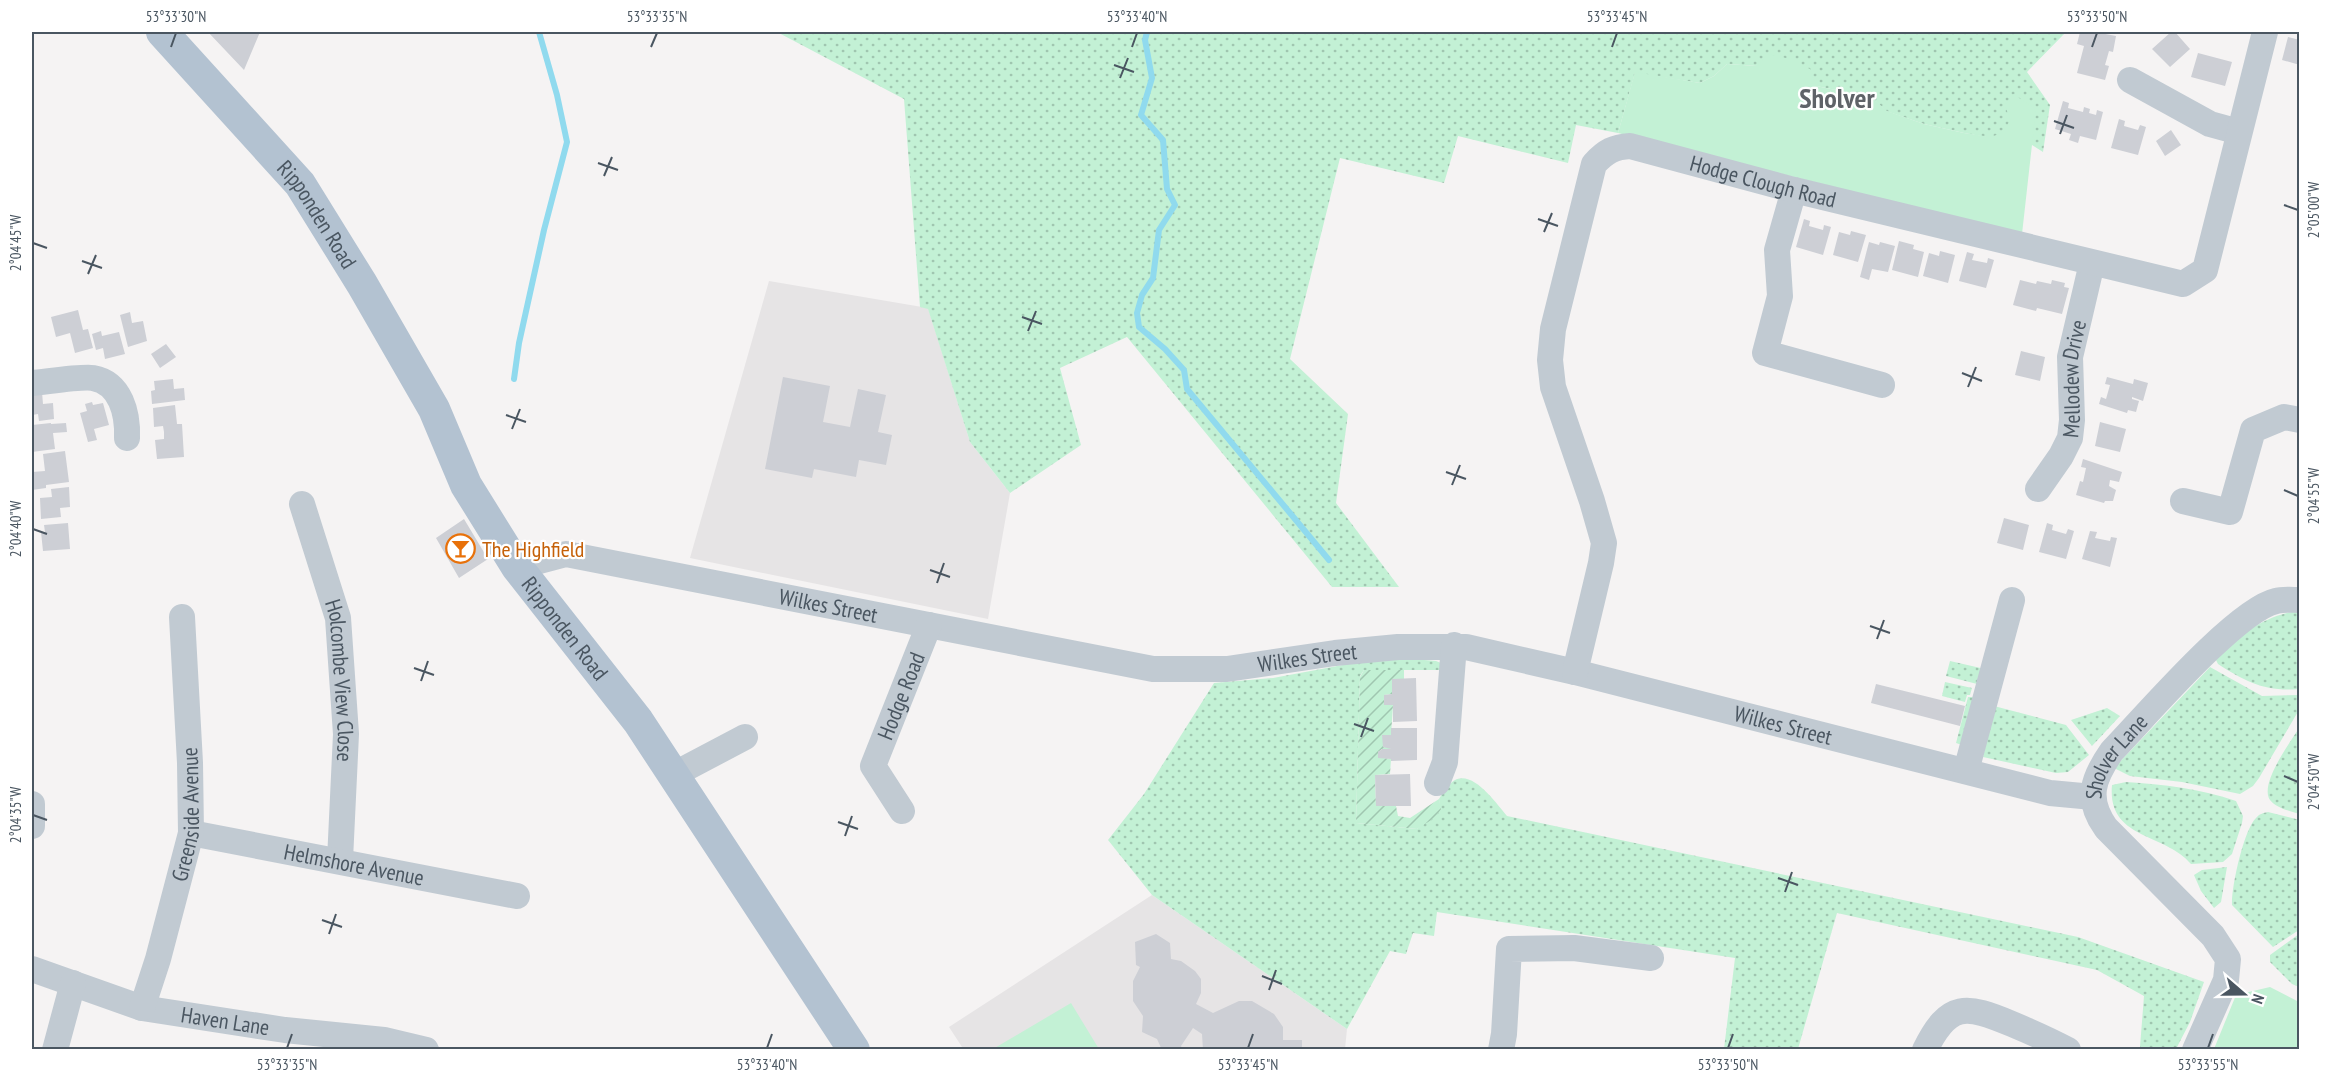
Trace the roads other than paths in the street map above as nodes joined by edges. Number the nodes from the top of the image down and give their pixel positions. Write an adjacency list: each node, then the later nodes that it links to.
1 (162, 32): 14 (main road, Ripponden Road)
2 (2265, 32): 4 (street, Hodge Clough Road)
3 (2130, 80): 4 (street)
4 (2239, 132): 6 (street, Hodge Clough Road)
5 (1794, 190): 6 (street, Hodge Clough Road); 8 (street); 20 (street, Hodge Clough Road)
6 (2092, 263): 11 (street, Mellodew Drive)
7 (32, 383): 10 (street)
8 (1882, 385)
9 (2300, 420): 12 (street)
10 (127, 438)
11 (2038, 489)
12 (2183, 501)
13 (302, 504): 30 (street, Holcombe View Close)
14 (517, 567): 18 (street, Wilkes Street); 23 (main road, Ripponden Road)
15 (2012, 600): 22 (street)
16 (2300, 600): 25 (street, Sholver Lane)
17 (182, 617): 29 (street, Greenside Avenue)
18 (929, 625): 19 (street, Wilkes Street); 27 (street, Hodge Road)
19 (1454, 645): 20 (street, Wilkes Street); 24 (street)
20 (1575, 672): 22 (street, Wilkes Street)
21 (745, 737): 23 (street)
22 (1966, 771): 25 (street, Wilkes Street)
23 (673, 775): 38 (main road, Ripponden Road)
24 (1437, 783)
25 (2093, 797): 42 (street, Sholver Lane)
26 (32, 804): 28 (street)
27 (902, 811)
28 (32, 826)
29 (191, 833): 30 (street, Helmshore Avenue); 35 (street, Greenside Avenue)
30 (340, 860): 31 (street, Helmshore Avenue)
31 (517, 896)
32 (1651, 958): 39 (street)
33 (32, 969): 34 (street, Haven Lane)
34 (73, 983): 35 (street, Haven Lane); 36 (street)
35 (142, 1008): 37 (street, Haven Lane)
36 (55, 1050)
37 (426, 1050)
38 (854, 1050)
39 (1501, 1050)
40 (1925, 1050): 41 (street)
41 (2068, 1050)
42 (2195, 1050)

